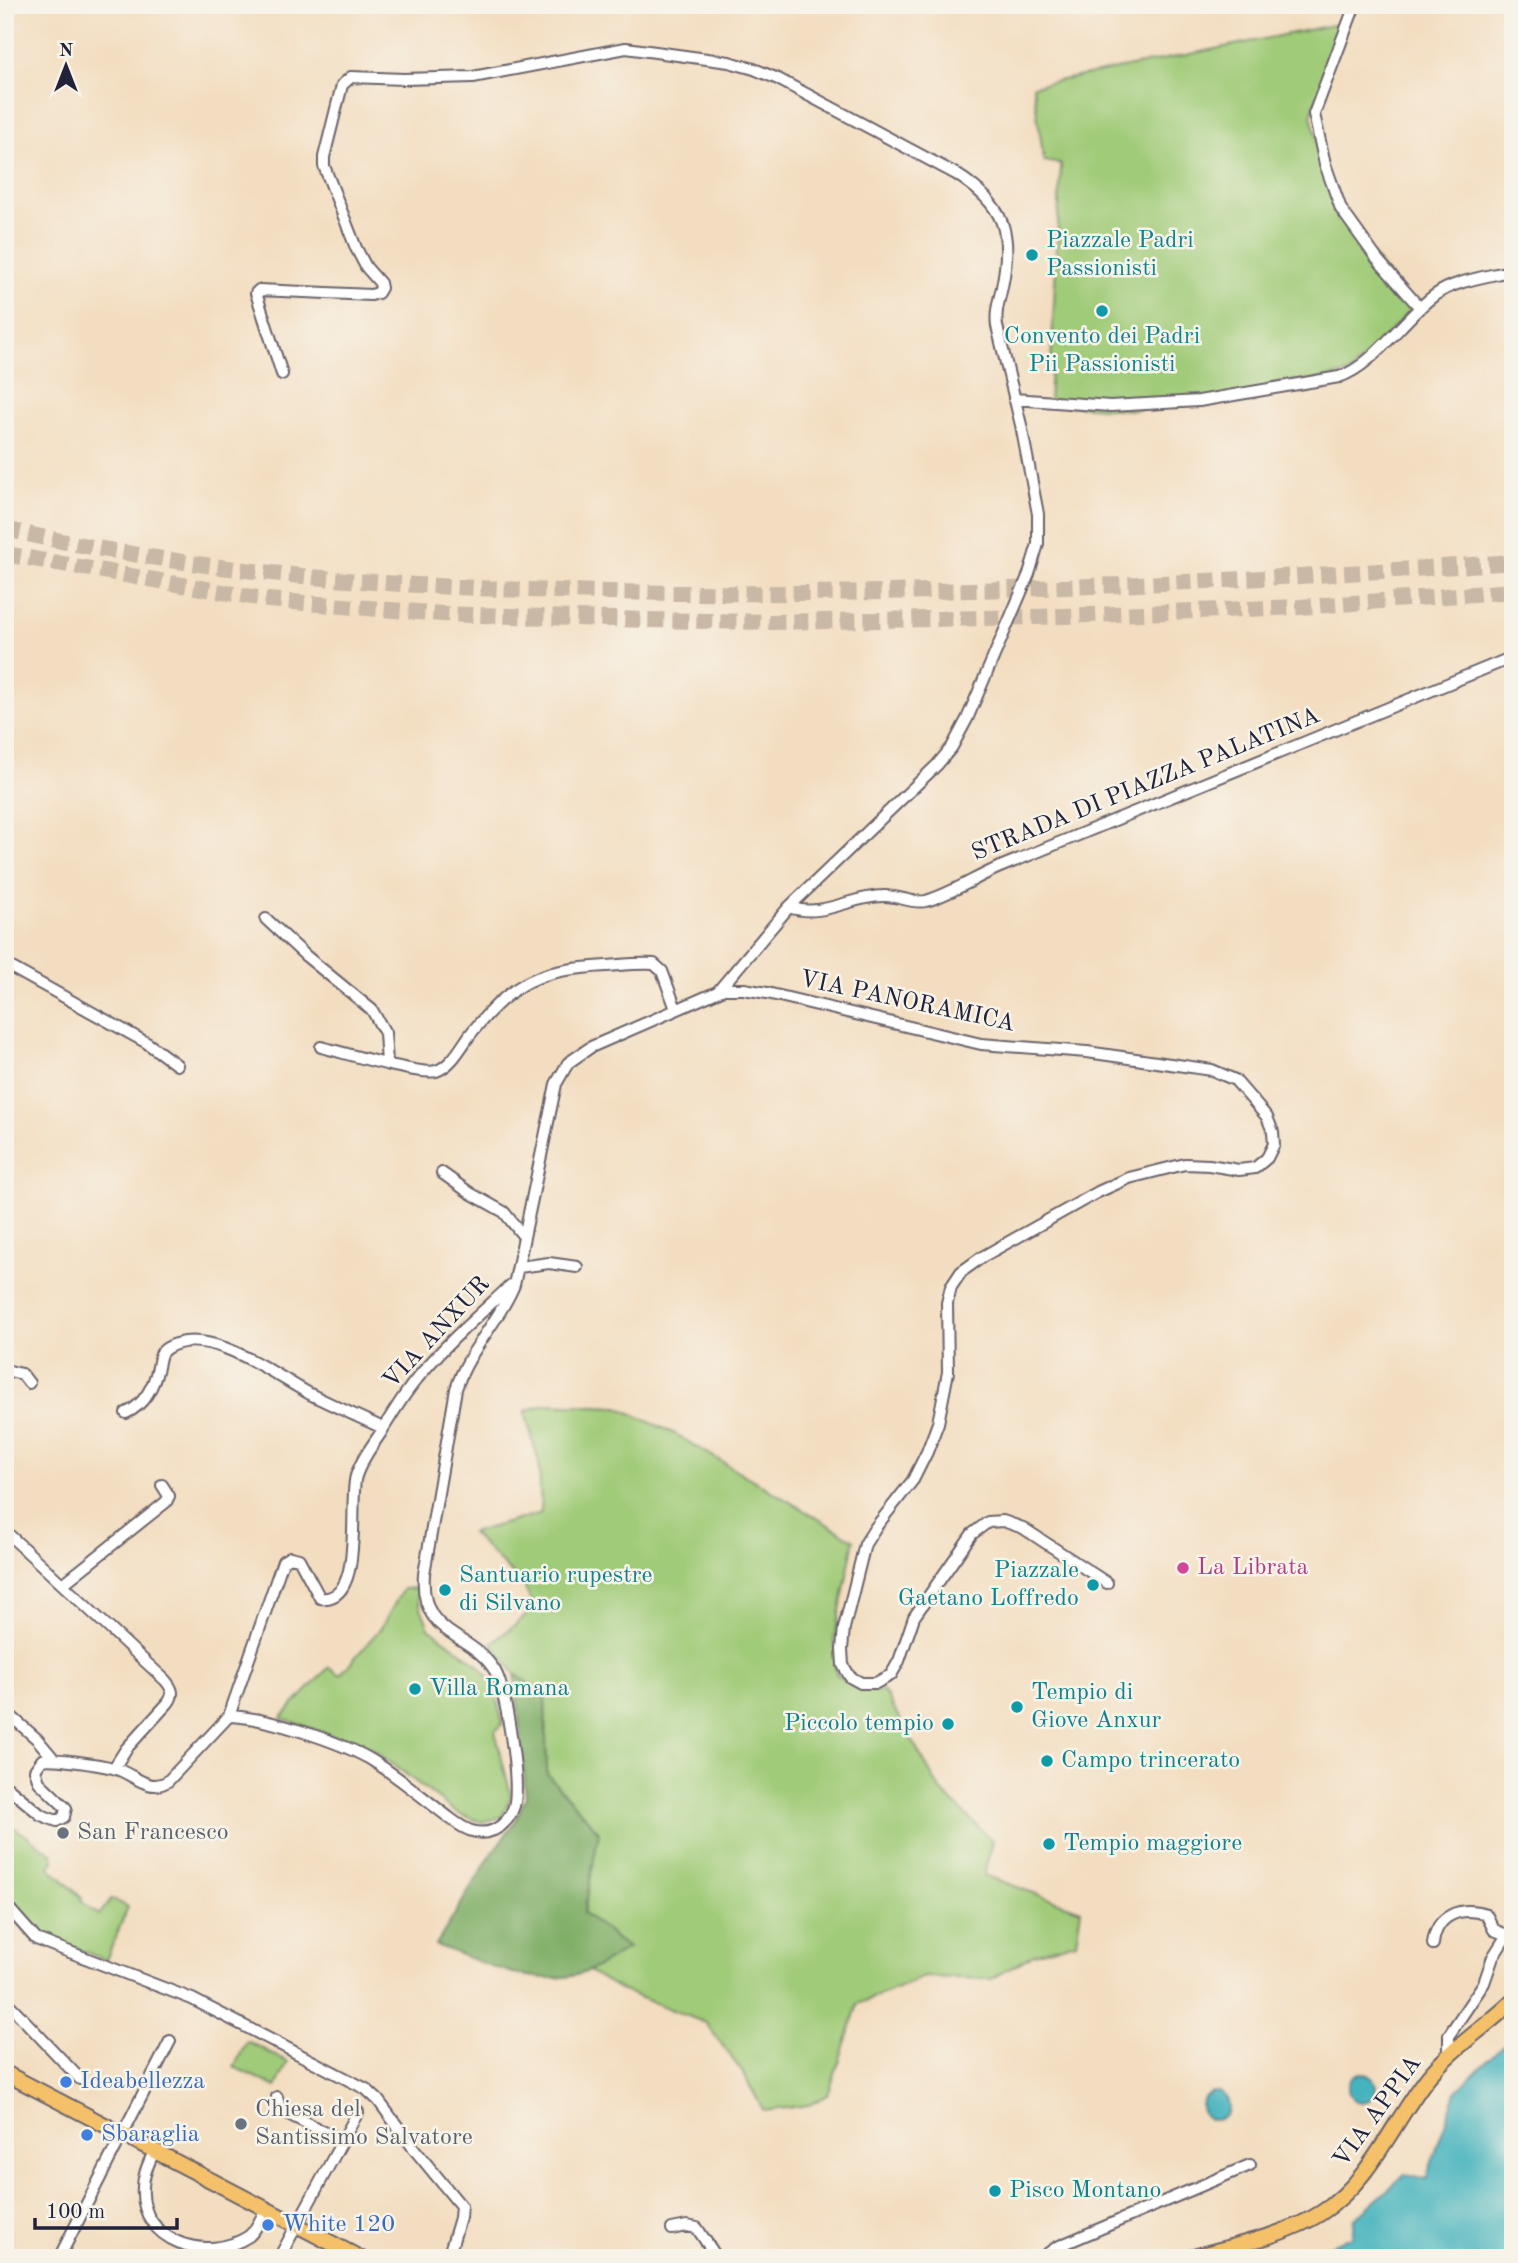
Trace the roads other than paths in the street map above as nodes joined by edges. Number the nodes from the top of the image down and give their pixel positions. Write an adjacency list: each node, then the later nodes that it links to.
1 (1355, 5): 3 (street)
2 (1513, 270): 3 (street)
3 (1420, 308): 5 (street)
4 (282, 374): 5 (street)
5 (1014, 399): 7 (street)
6 (1513, 657): 7 (street, STRADA DI PIAZZA PALATINA)
7 (789, 907): 10 (street)
8 (266, 919): 13 (street)
9 (5, 964): 14 (street)
10 (719, 990): 11 (street, VIA PANORAMICA); 26 (street, VIA PANORAMICA)
11 (676, 1010): 13 (street); 16 (street, VIA PANORAMICA)
12 (321, 1047): 13 (street)
13 (387, 1063)
14 (177, 1065)
15 (442, 1173): 16 (street)
16 (524, 1237): 17 (street, VIA PANORAMICA)
17 (519, 1267): 18 (street); 19 (street, VIA PANORAMICA)
18 (577, 1267)
19 (515, 1281): 23 (street, VIA ANXUR); 29 (street, VIA PANORAMICA)
20 (5, 1370): 21 (street)
21 (29, 1382)
22 (126, 1413): 23 (street)
23 (383, 1428): 29 (street, VIA ANXUR)
24 (162, 1485): 27 (street)
25 (5, 1531): 27 (street)
26 (1107, 1583)
27 (63, 1584): 31 (street)
28 (5, 1711): 30 (street)
29 (229, 1716): 31 (street, VIA ANXUR)
30 (53, 1758): 31 (street, VIA ANXUR); 32 (street)
31 (114, 1768)
32 (5, 1786)
33 (5, 1904): 50 (street)
34 (1433, 1944): 38 (street)
35 (5, 2000): 40 (street)
36 (1513, 2001): 38 (main road, VIA APPIA)
37 (170, 2040): 43 (street)
38 (1449, 2056): 57 (main road, VIA APPIA)
39 (5, 2073): 43 (main road)
40 (80, 2079)
41 (277, 2097): 44 (street)
42 (358, 2112): 44 (street)
43 (123, 2134): 45 (main road); 51 (street)
44 (343, 2141): 48 (street)
45 (154, 2151): 47 (main road); 47 (street)
46 (1250, 2165): 56 (street)
47 (266, 2209): 48 (main road)
48 (298, 2225): 52 (street); 53 (main road)
49 (672, 2229): 55 (street)
50 (449, 2254): 54 (street)
51 (59, 2258)
52 (279, 2258)
53 (360, 2258)
54 (465, 2258)
55 (717, 2258)
56 (1041, 2258)
57 (1190, 2258)

